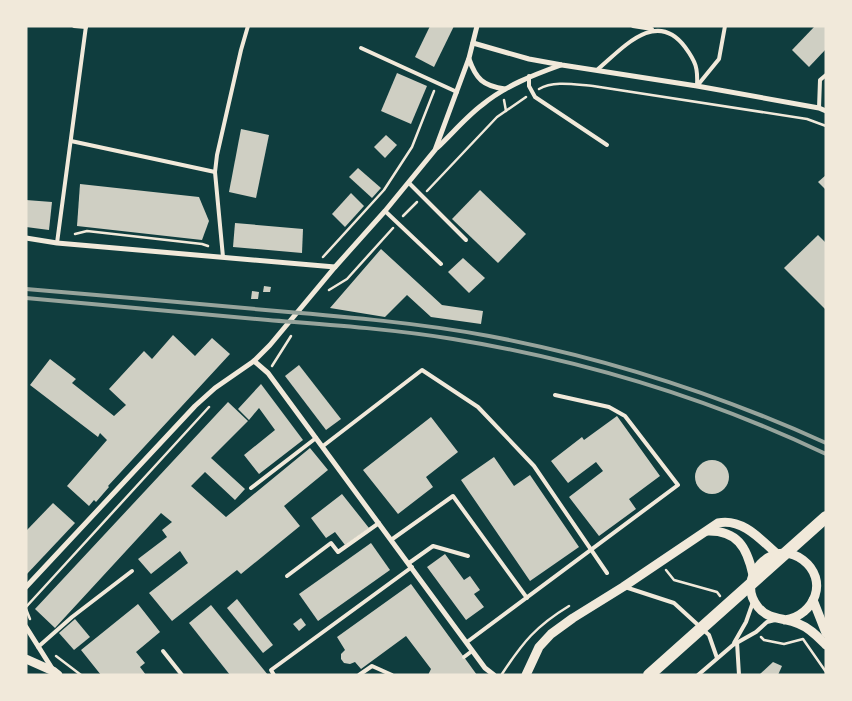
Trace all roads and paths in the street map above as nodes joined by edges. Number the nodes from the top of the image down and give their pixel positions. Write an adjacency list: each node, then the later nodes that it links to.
1 (74, 26): 6 (lane)
2 (248, 26): 26 (lane)
3 (477, 26): 8 (street)
4 (633, 26): 7 (lane)
5 (725, 26): 17 (lane)
6 (86, 27): 23 (lane)
7 (659, 31): 12 (lane); 17 (lane)
8 (473, 43): 10 (street); 11 (street)
9 (361, 48): 15 (lane)
10 (469, 58): 18 (street); 19 (street)
11 (562, 65): 12 (street); 14 (street)
12 (597, 70): 17 (street)
13 (826, 74): 20 (lane)
14 (529, 76): 18 (street); 24 (lane)
15 (438, 83): 19 (lane); 34 (path)
16 (562, 84): 22 (path)
17 (697, 86): 20 (street)
18 (504, 89): 25 (street)
19 (457, 92): 25 (street)
20 (818, 108): 21 (street)
21 (826, 111)
22 (826, 126)
23 (71, 141): 26 (lane); 29 (lane)
24 (607, 145)
25 (435, 150): 27 (street)
26 (215, 172): 33 (lane)
27 (409, 183): 28 (street); 31 (lane)
28 (385, 211): 35 (lane); 36 (street)
29 (58, 234): 32 (lane); 33 (path)
30 (26, 238): 32 (street)
31 (466, 240)
32 (57, 242): 33 (street)
33 (223, 254): 36 (street)
34 (322, 258)
35 (441, 264)
36 (335, 267): 37 (street)
37 (254, 361): 40 (street); 56 (street)
38 (555, 395): 47 (lane)
39 (214, 401): 63 (path)
40 (316, 438): 41 (street); 42 (lane)
41 (323, 446): 44 (street); 47 (lane)
42 (251, 488)
43 (826, 517): 87 (main road)
44 (379, 523): 46 (street); 55 (lane)
45 (707, 531): 48 (street); 50 (street); 54 (street)
46 (391, 540): 51 (street); 58 (lane)
47 (591, 551): 53 (lane); 58 (lane)
48 (777, 554): 54 (street); 60 (street)
49 (468, 556): 51 (lane)
50 (660, 562): 57 (street); 59 (path)
51 (410, 565): 68 (street); 82 (lane)
52 (132, 571): 71 (lane)
53 (607, 573)
54 (753, 574): 61 (street)
55 (287, 576)
56 (26, 587)
57 (623, 587): 75 (lane); 79 (street)
58 (527, 598): 68 (lane)
59 (722, 598)
60 (813, 600): 64 (street); 67 (street)
61 (753, 601): 64 (street); 69 (lane)
62 (569, 606): 86 (path)
63 (26, 607)
64 (781, 619): 66 (lane); 70 (street)
65 (26, 627): 71 (street)
66 (756, 632): 69 (lane); 77 (path)
67 (826, 633)
68 (467, 642): 72 (street)
69 (735, 644): 75 (lane); 80 (lane)
70 (826, 645)
71 (38, 647): 78 (street)
72 (472, 650): 74 (lane); 85 (street)
73 (163, 651): 81 (lane)
74 (464, 657)
75 (717, 658): 88 (lane)
76 (26, 659): 78 (street)
77 (826, 672)
78 (56, 673)
79 (527, 673)
80 (738, 674)
81 (182, 675)
82 (274, 675)
83 (359, 675): 84 (lane)
84 (392, 675)
85 (494, 675)
86 (502, 675)
87 (650, 675)
88 (698, 675)

